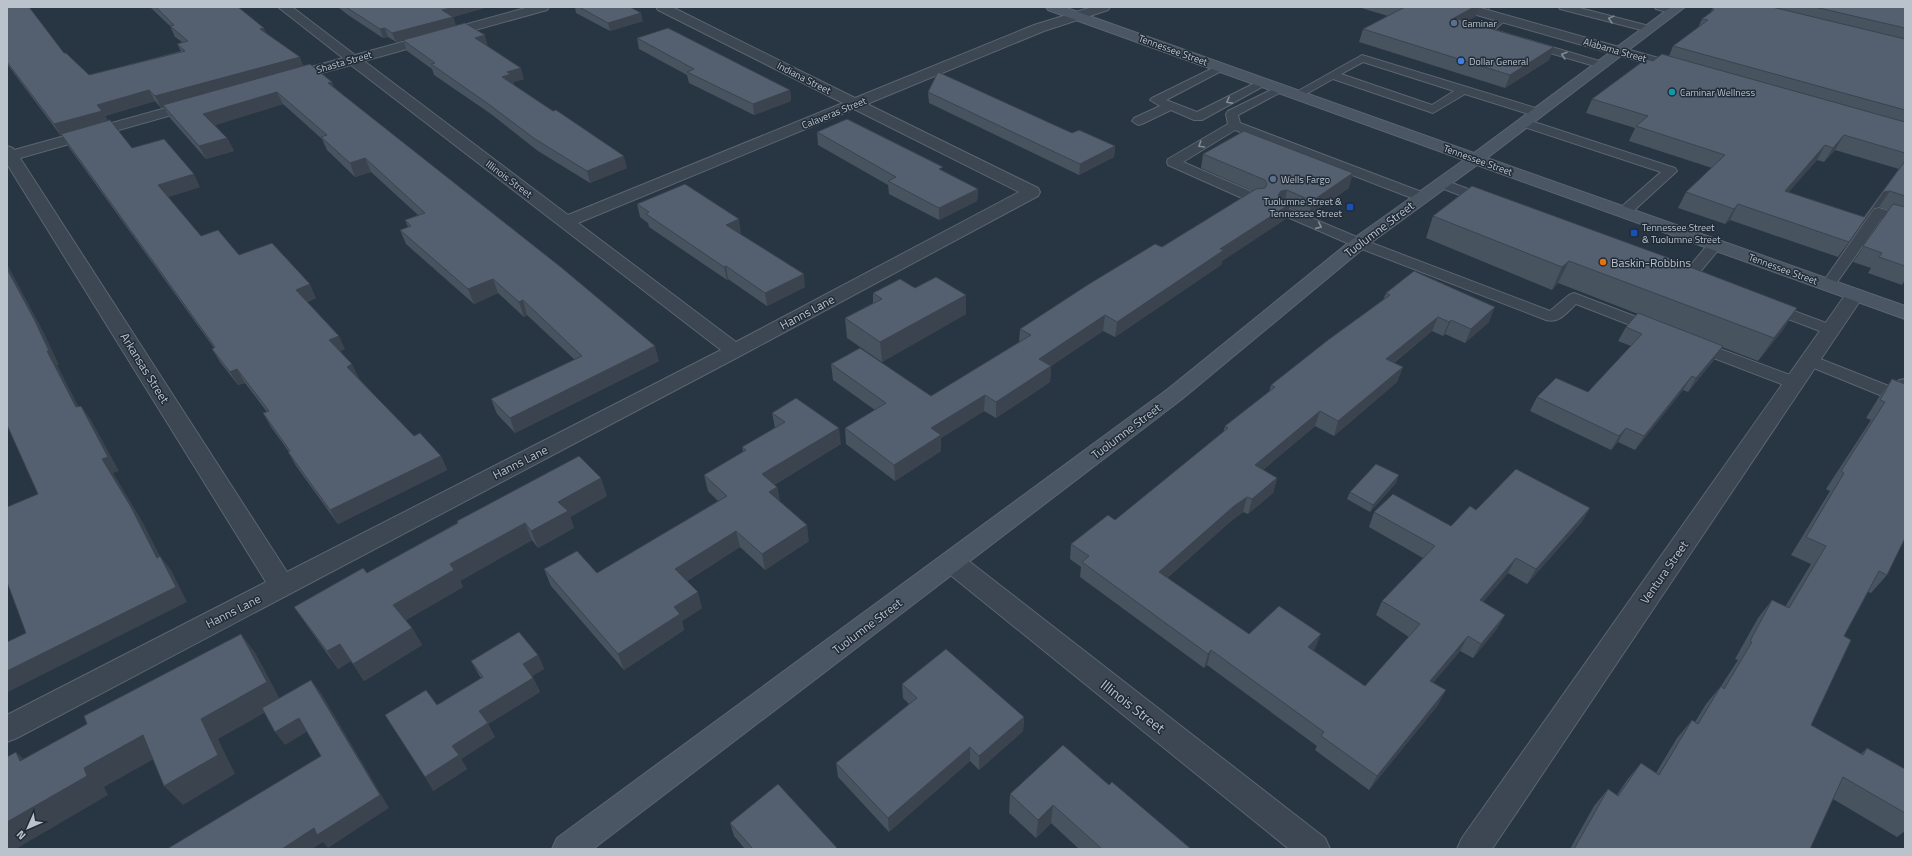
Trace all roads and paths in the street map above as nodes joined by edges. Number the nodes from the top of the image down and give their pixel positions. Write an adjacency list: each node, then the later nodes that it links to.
1 (284, 7): 14 (street, Illinois Street)
2 (543, 7): 14 (street, Shasta Street)
3 (662, 7): 25 (street, Indiana Street)
4 (1052, 7): 11 (main road, Tennessee Street)
5 (1104, 7): 11 (street, Calaveras Street)
6 (1463, 7): 10 (street, Alabama Street)
7 (1564, 7): 12 (lane, one-way to 7)
8 (1660, 7): 9 (lane)
9 (1676, 9): 12 (main road, Tuolumne Street)
10 (1501, 15): 13 (street, Alabama Street); 15 (lane, one-way to 10)
11 (1077, 16): 16 (main road, Tennessee Street); 25 (street, Calaveras Street)
12 (1649, 29): 13 (main road, Tuolumne Street)
13 (1620, 52): 15 (main road, Tuolumne Street); 17 (street, Alabama Street)
14 (353, 60): 19 (street, Shasta Street); 41 (street, Illinois Street)
15 (1602, 66): 27 (main road, Tuolumne Street)
16 (1221, 67): 20 (main road, Tennessee Street); 26 (lane)
17 (1687, 71)
18 (1332, 75): 22 (lane); 22 (lane); 23 (lane)
19 (277, 81)
20 (1263, 83): 21 (main road, Tennessee Street); 26 (lane, one-way to 26)
21 (1279, 89): 23 (main road, Tennessee Street); 30 (lane)
22 (1463, 90): 27 (lane)
23 (1297, 95): 32 (main road, Tennessee Street)
24 (208, 101): 31 (street)
25 (855, 104): 34 (street, Indiana Street); 41 (street, Calaveras Street)
26 (1170, 106): 28 (lane)
27 (1538, 113): 29 (main road, Tuolumne Street)
28 (1138, 121)
29 (1525, 123): 32 (main road, Tuolumne Street); 39 (lane)
30 (1234, 125): 35 (lane); 36 (lane, one-way to 36)
31 (8, 155): 55 (street, Arkansas Street)
32 (1474, 159): 33 (main road, Tuolumne Street); 39 (main road, Tennessee Street)
33 (1441, 183): 35 (main road, Tuolumne Street); 37 (lane)
34 (1032, 192): 50 (street, Hanns Lane)
35 (1422, 197): 42 (main road, Tuolumne Street)
36 (1256, 198)
37 (1500, 205)
38 (1283, 210): 42 (lane, one-way to 42)
39 (1624, 212): 43 (main road, Tennessee Street)
40 (1903, 220): 45 (lane)
41 (566, 222): 50 (street, Illinois Street)
42 (1359, 243): 52 (lane); 54 (main road, Tuolumne Street)
43 (1715, 245): 44 (lane); 45 (main road, Tennessee Street)
44 (1674, 271)
45 (1828, 285): 46 (main road, Tennessee Street)
46 (1855, 295): 48 (main road, Tennessee Street); 49 (street, Ventura Street)
47 (1753, 300): 49 (lane)
48 (1905, 313)
49 (1831, 330): 51 (street, Ventura Street)
50 (735, 351): 55 (street, Hanns Lane)
51 (1810, 360): 52 (street, Ventura Street); 53 (lane)
52 (1795, 383): 59 (street, Ventura Street)
53 (1905, 384)
54 (952, 562): 57 (main road, Tuolumne Street); 58 (street, Illinois Street)
55 (282, 586): 56 (street, Hanns Lane)
56 (7, 729)
57 (568, 849)
58 (1314, 849)
59 (1472, 849)

